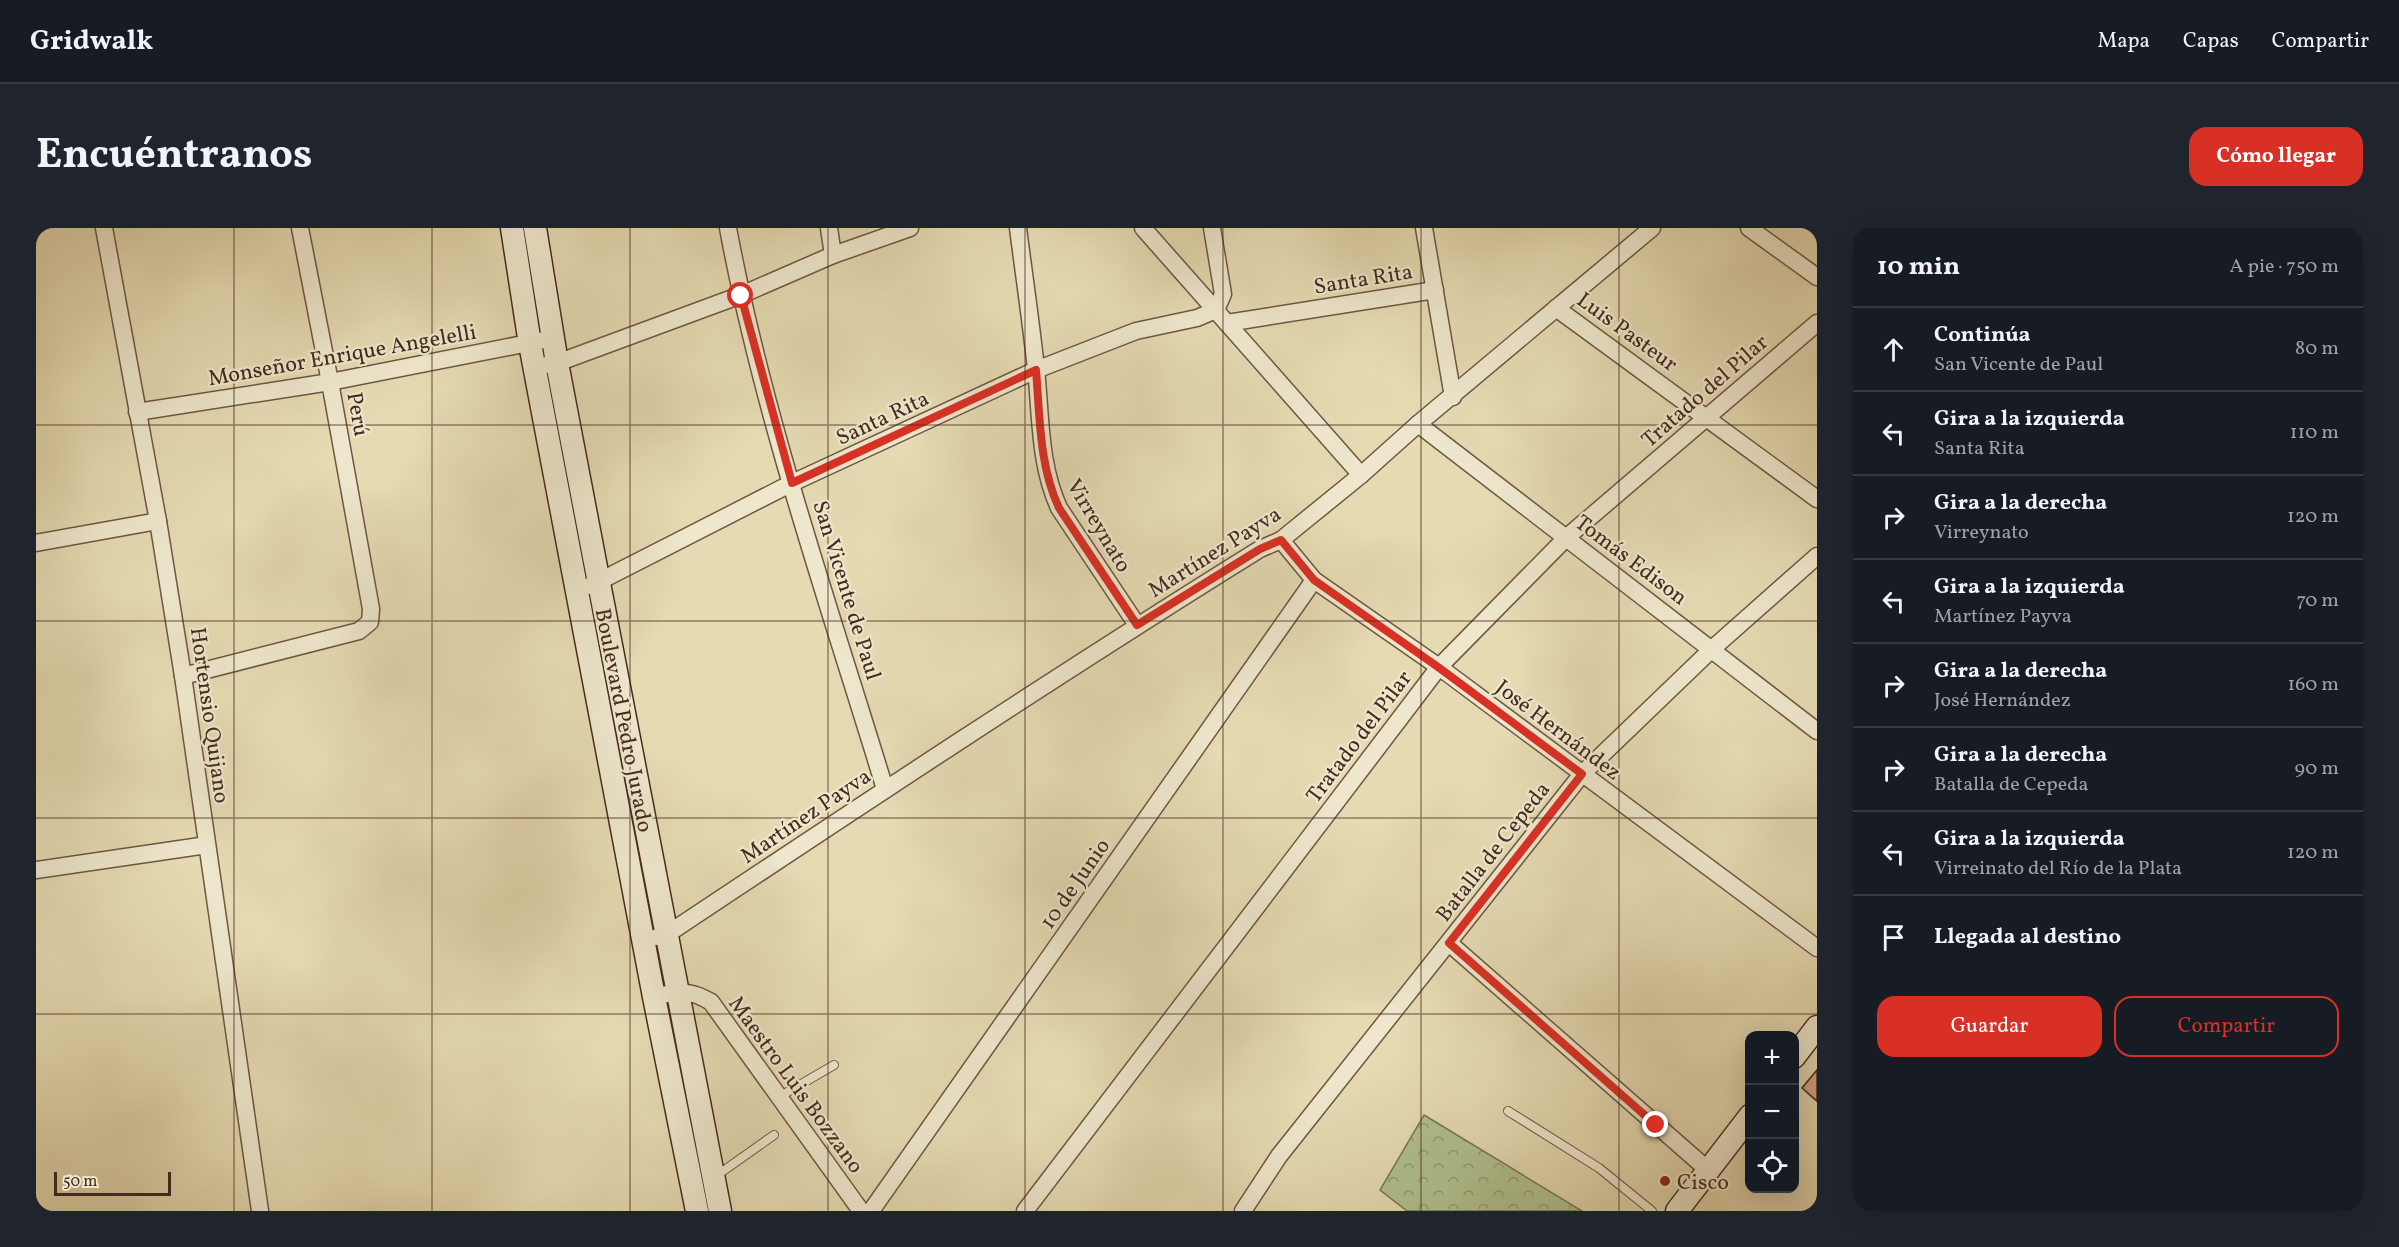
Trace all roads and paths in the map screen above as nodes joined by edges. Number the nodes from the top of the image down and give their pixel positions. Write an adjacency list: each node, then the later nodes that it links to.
1 (104, 228): 28 (street, Hortensio Quijano)
2 (300, 228): 26 (street, Perú)
3 (512, 228): 23 (main road, Boulevard Pedro Jurado)
4 (535, 228): 22 (main road, Boulevard Pedro Jurado)
5 (728, 228): 17 (street, San Vicente de Paul)
6 (830, 228): 14 (street)
7 (910, 228): 14 (street)
8 (1018, 228): 25 (street, Virreynato)
9 (1143, 228): 19 (street)
10 (1212, 228): 19 (street)
11 (1424, 228): 16 (street)
12 (1749, 228): 15 (street)
13 (1644, 231): 18 (street, Martínez Payva)
14 (833, 255): 17 (street)
15 (1817, 277)
16 (1435, 290): 20 (street, Santa Rita); 27 (street)
17 (741, 296): 24 (street); 32 (street, San Vicente de Paul)
18 (1557, 308): 27 (street, Martínez Payva); 29 (street, Luis Pasteur)
19 (1216, 310): 20 (street); 25 (street, Santa Rita)
20 (1227, 323): 31 (street)
21 (1817, 323): 29 (street, Tratado del Pilar)
22 (554, 338): 23 (street, Monseñor Enrique Angelelli); 24 (main road, Boulevard Pedro Jurado)
23 (530, 344): 24 (main road, Boulevard Pedro Jurado); 26 (street, Monseñor Enrique Angelelli)
24 (546, 364): 40 (main road, Boulevard Pedro Jurado)
25 (1036, 370): 32 (street, Santa Rita); 41 (street, Virreynato)
26 (330, 382): 28 (street, Monseñor Enrique Angelelli); 44 (street, Perú)
27 (1453, 397): 30 (street, Martínez Payva)
28 (137, 412): 34 (street, Hortensio Quijano)
29 (1707, 417): 33 (street, Luis Pasteur); 35 (street, Tratado del Pilar)
30 (1418, 424): 31 (street, Martínez Payva); 35 (street, Tomás Edison)
31 (1361, 475): 36 (street, Martínez Payva)
32 (792, 483): 40 (street, Santa Rita); 48 (street, San Vicente de Paul)
33 (1817, 499)
34 (158, 521): 37 (street); 44 (street, Hortensio Quijano)
35 (1567, 537): 42 (street, Tomás Edison); 43 (street, Tratado del Pilar)
36 (1281, 540): 39 (street, José Hernández); 41 (street, Martínez Payva)
37 (36, 543)
38 (1817, 556): 42 (street, Batalla de Cepeda)
39 (1314, 580): 43 (street, José Hernández); 70 (street, 10 de Junio)
40 (588, 587): 45 (main road, Boulevard Pedro Jurado)
41 (1137, 625): 48 (street, Martínez Payva)
42 (1712, 649): 46 (street, Tomás Edison); 47 (street, Batalla de Cepeda)
43 (1438, 667): 47 (street, José Hernández); 71 (street, Tratado del Pilar)
44 (183, 676): 49 (street, Hortensio Quijano)
45 (607, 683): 51 (main road, Boulevard Pedro Jurado); 52 (main road, Boulevard Pedro Jurado)
46 (1817, 731)
47 (1582, 774): 53 (street, Batalla de Cepeda); 54 (street, José Hernández)
48 (885, 789): 51 (street, Martínez Payva)
49 (207, 845): 50 (street); 66 (street, Hortensio Quijano)
50 (36, 870)
51 (666, 935): 52 (street, Martínez Payva); 55 (main road, Boulevard Pedro Jurado)
52 (643, 938): 56 (main road, Boulevard Pedro Jurado)
53 (1449, 943): 64 (street); 72 (street, Batalla de Cepeda)
54 (1817, 948)
55 (677, 991): 56 (street); 60 (street, Maestro Luis Bozzano); 65 (main road, Boulevard Pedro Jurado)
56 (654, 997): 67 (main road, Boulevard Pedro Jurado)
57 (1817, 1027): 58 (main road)
58 (1799, 1050)
59 (834, 1065): 60 (lane)
60 (779, 1097): 69 (street, Maestro Luis Bozzano)
61 (1508, 1112): 73 (lane)
62 (1745, 1121): 64 (main road)
63 (774, 1135): 65 (lane)
64 (1708, 1170): 74 (main road)
65 (713, 1178): 68 (main road, Boulevard Pedro Jurado)
66 (260, 1211)
67 (697, 1211)
68 (720, 1211)
69 (861, 1211)
70 (871, 1211)
71 (1025, 1211)
72 (1243, 1211)
73 (1652, 1211)
74 (1677, 1211)

